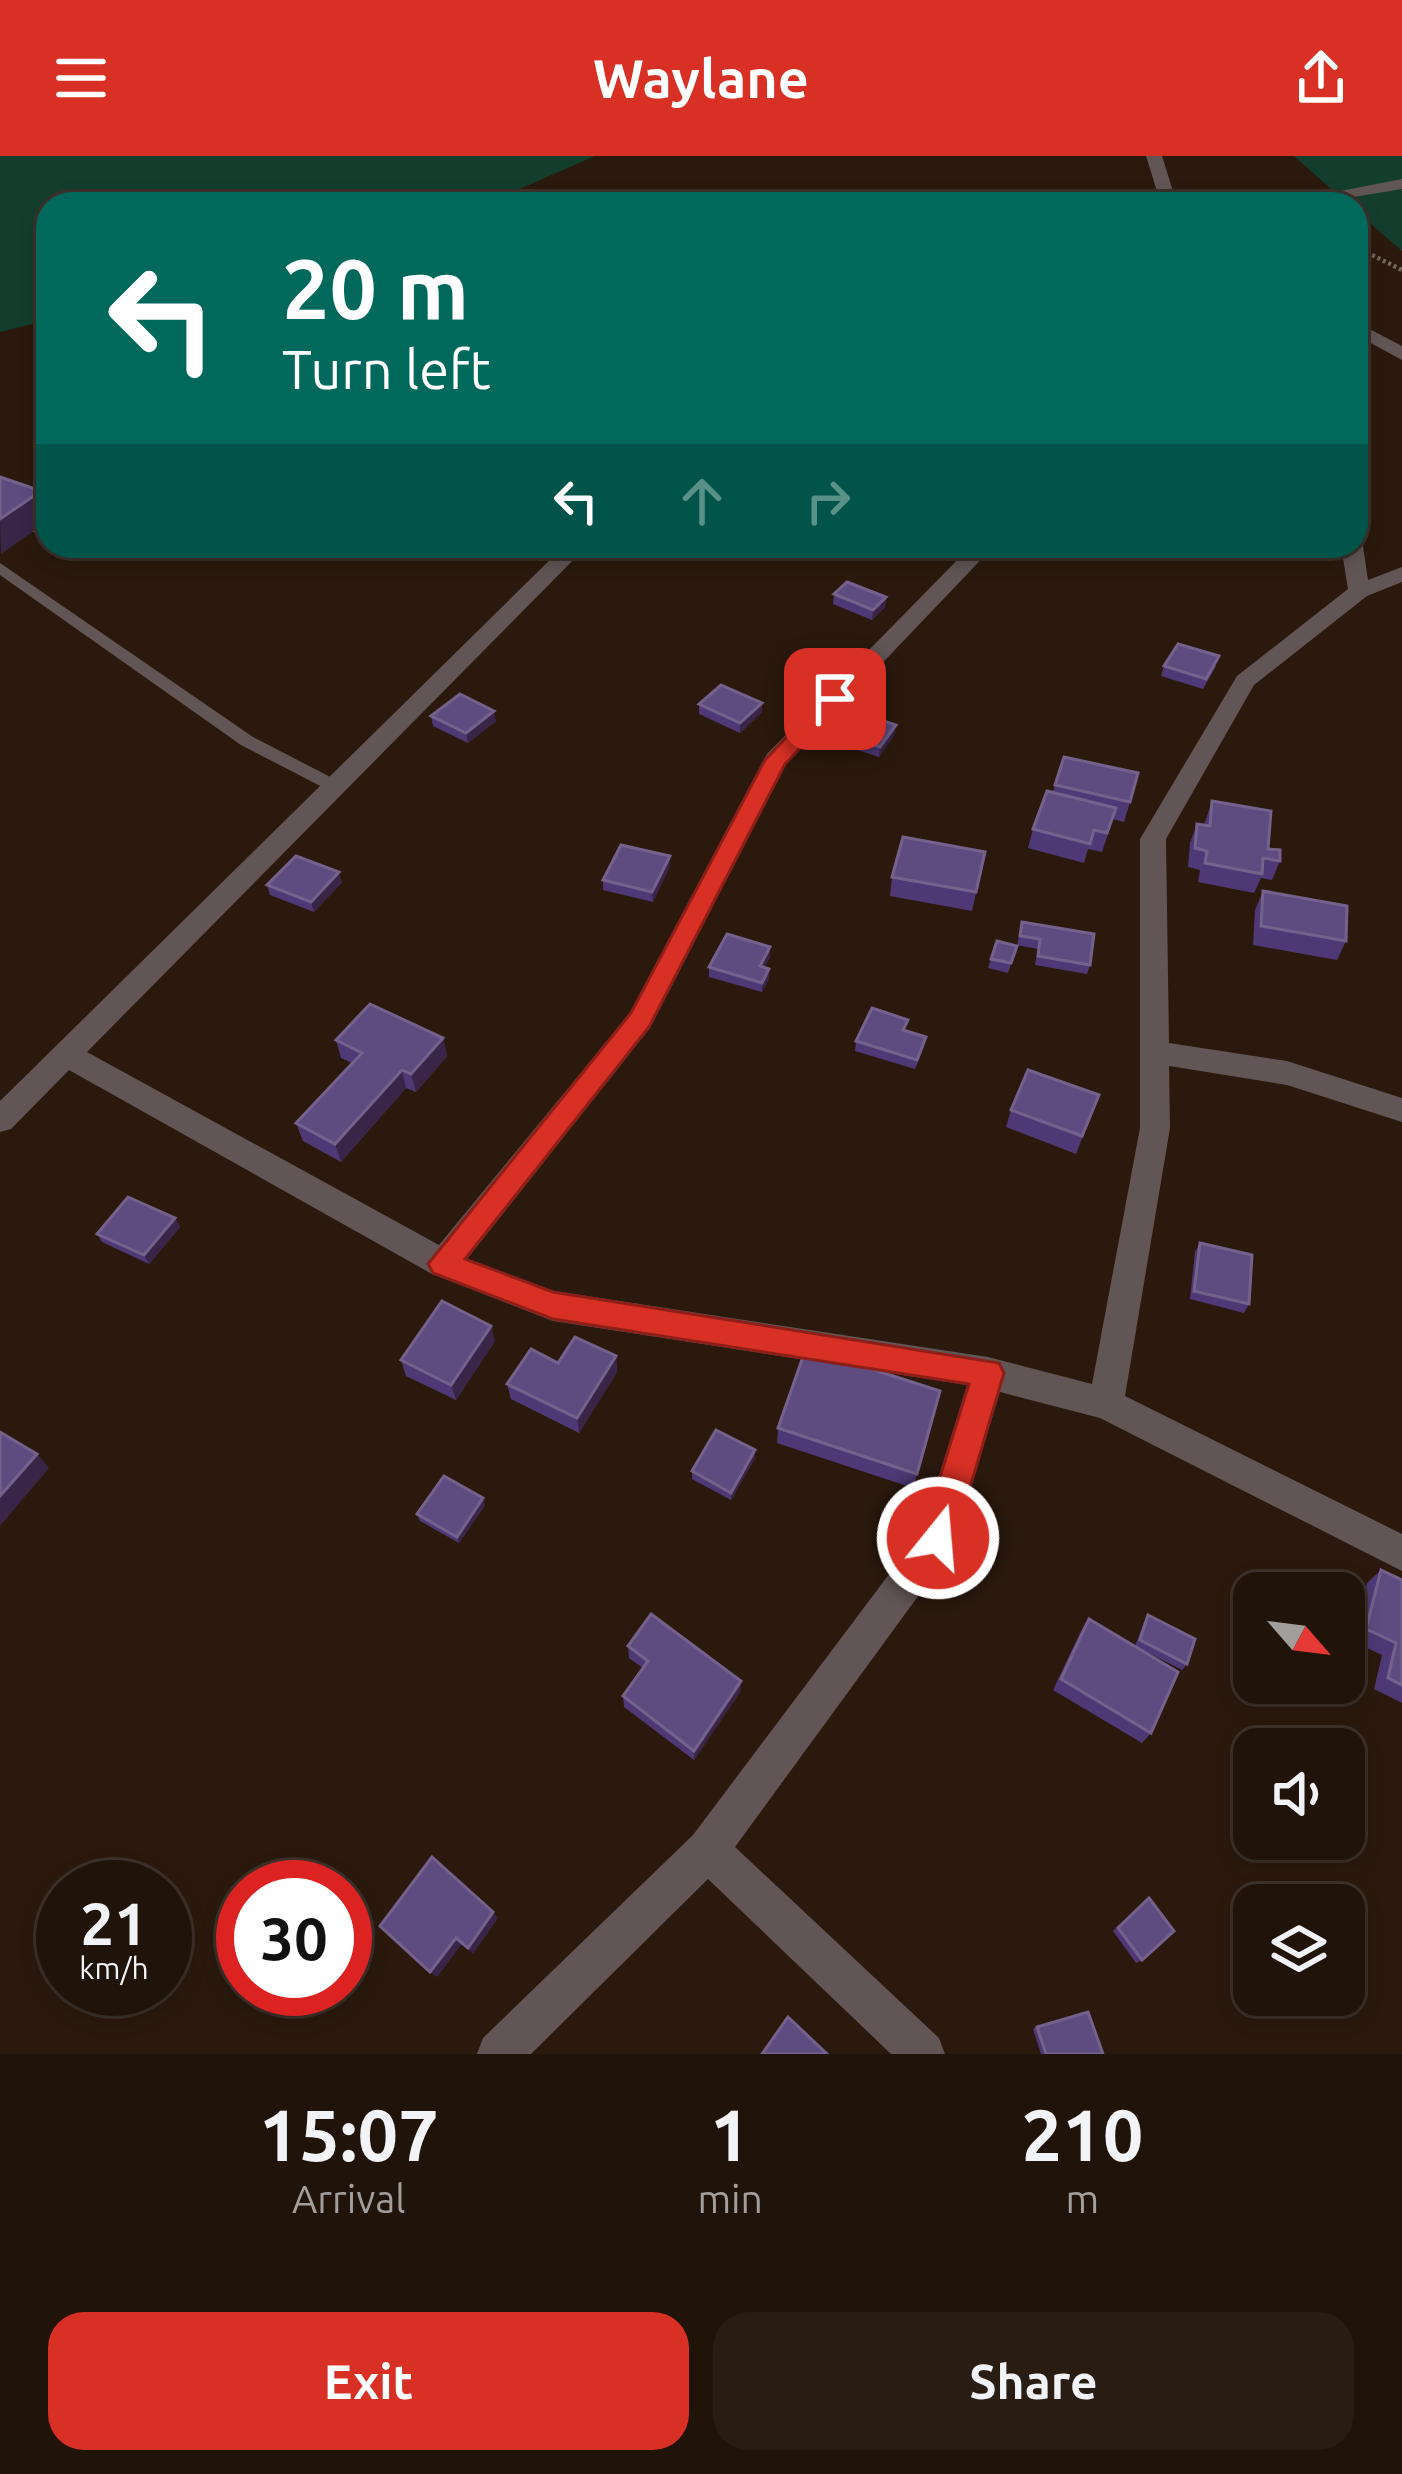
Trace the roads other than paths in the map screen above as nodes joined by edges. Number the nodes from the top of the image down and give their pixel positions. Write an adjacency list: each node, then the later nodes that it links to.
1 (1154, 156): 3 (street)
2 (1402, 184): 4 (street)
3 (1165, 192)
4 (1354, 192)
5 (1368, 334): 6 (street)
6 (1402, 354)
7 (563, 558): 13 (street)
8 (971, 558): 18 (street)
9 (1354, 558): 12 (street)
10 (0, 568): 13 (lane)
11 (1402, 574): 12 (street)
12 (1360, 592): 14 (street)
13 (334, 786): 15 (street)
14 (1154, 1052): 16 (street); 20 (street)
15 (66, 1054): 17 (street); 18 (street)
16 (1402, 1110)
17 (0, 1120)
18 (443, 1264): 19 (street)
19 (988, 1373): 20 (street); 22 (street)
20 (1106, 1404): 21 (street)
21 (1402, 1553)
22 (708, 1850): 23 (street); 24 (street)
23 (499, 2054)
24 (922, 2054)

